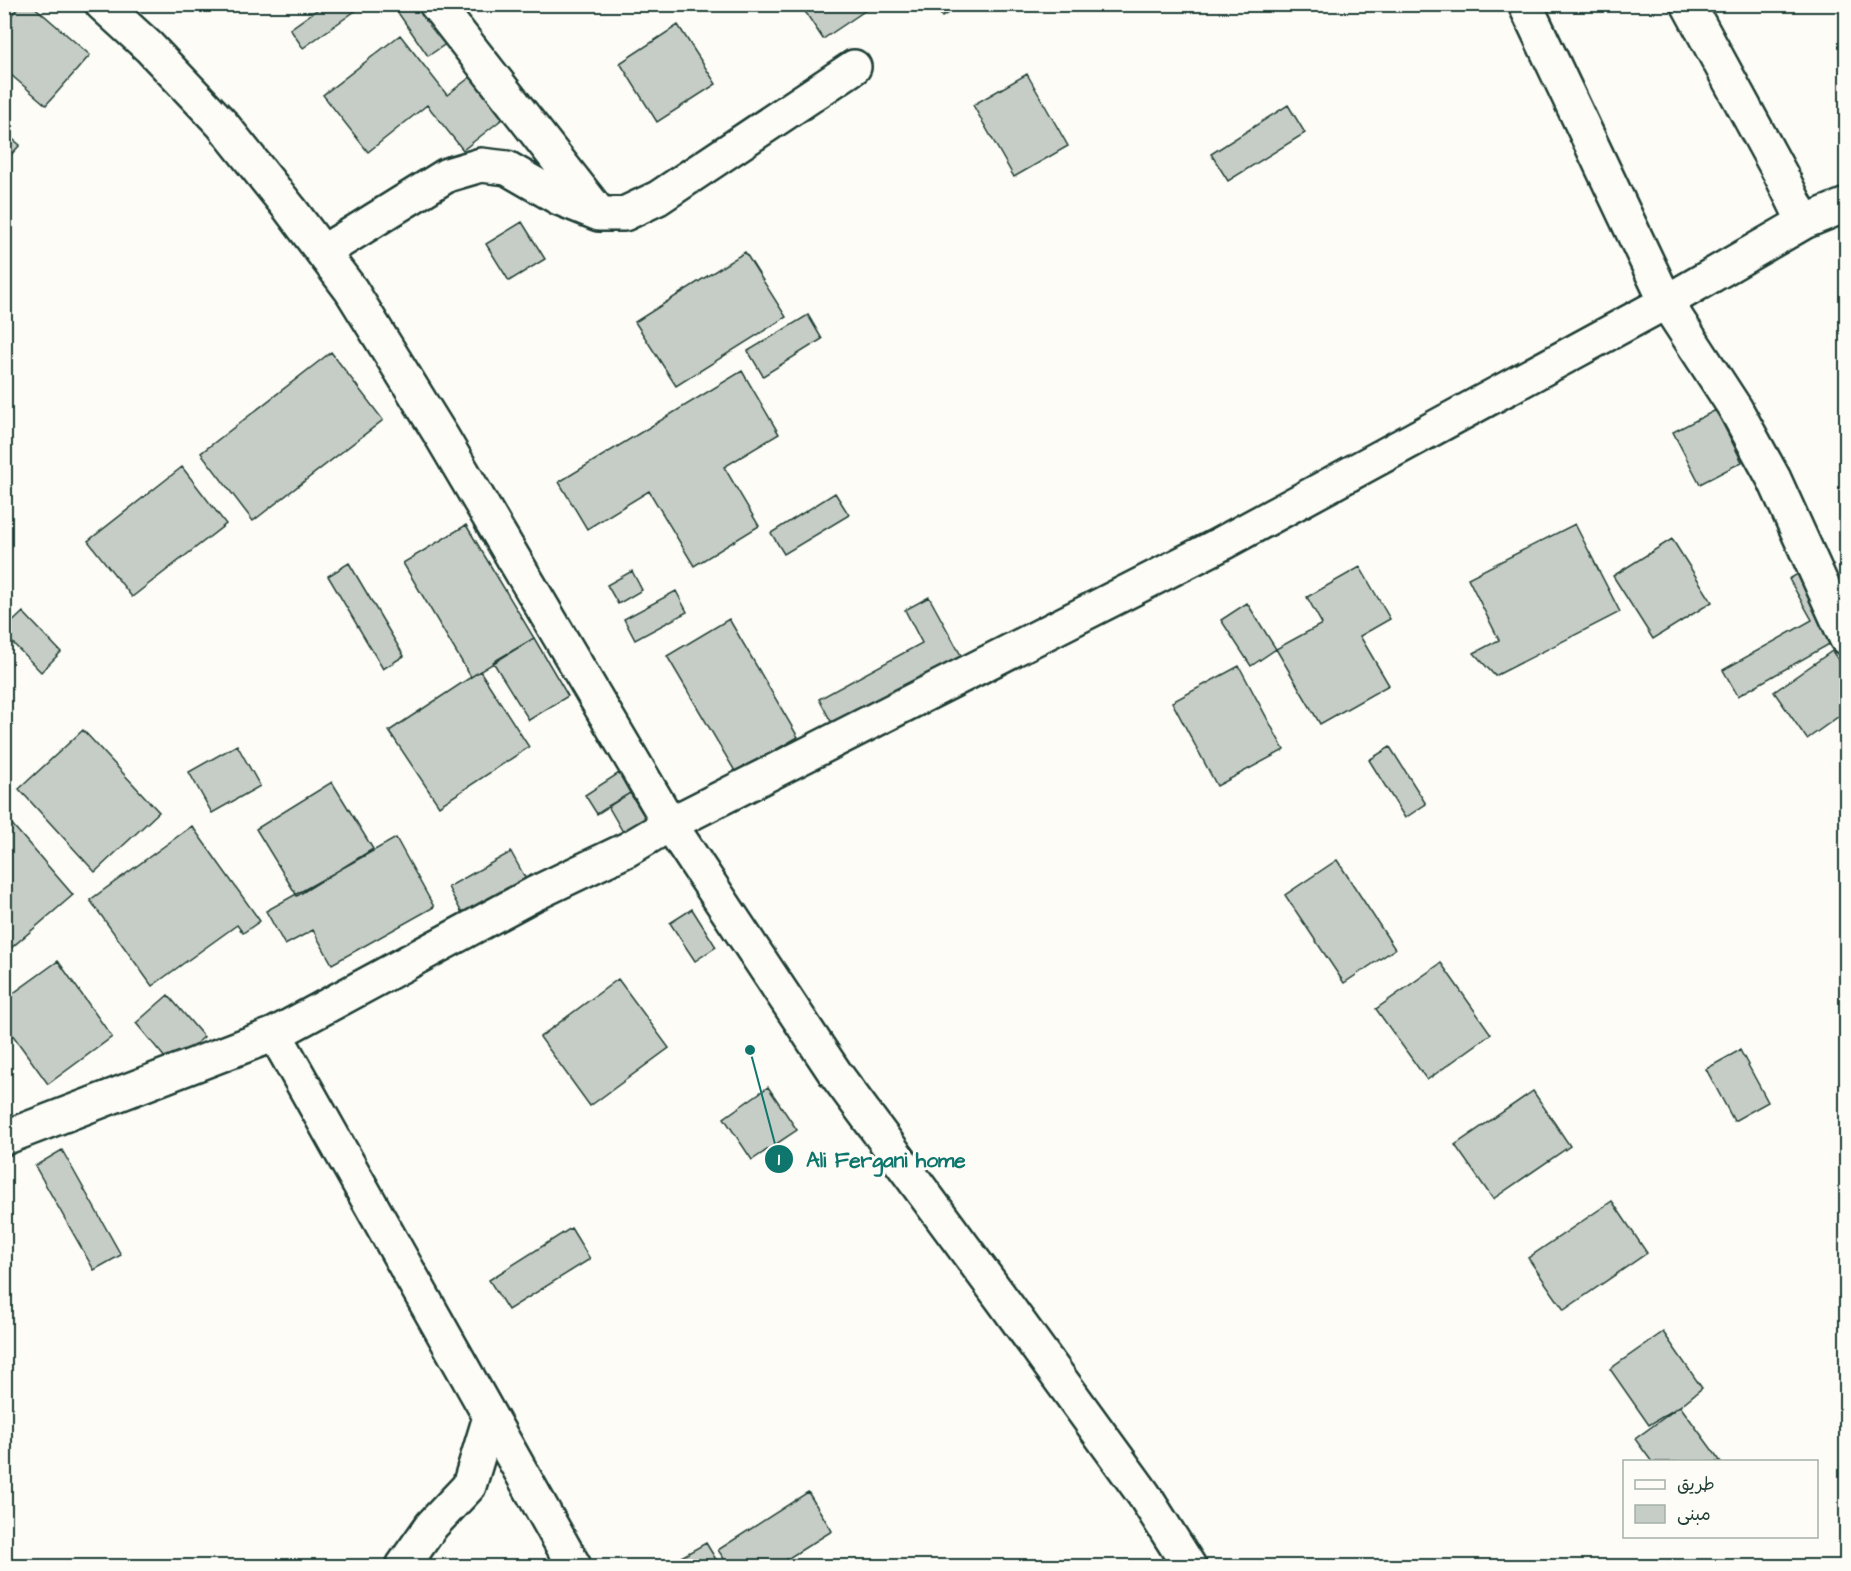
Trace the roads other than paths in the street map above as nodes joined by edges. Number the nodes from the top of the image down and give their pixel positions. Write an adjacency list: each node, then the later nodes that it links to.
1 (102, 4): 9 (street)
2 (436, 4): 7 (street)
3 (1525, 4): 10 (street)
4 (1688, 4): 8 (street)
5 (854, 67): 7 (street)
6 (1846, 205): 8 (street)
7 (599, 214): 9 (street)
8 (1804, 222): 10 (street)
9 (323, 252): 12 (street)
10 (1666, 302): 11 (street); 12 (street)
11 (1846, 638)
12 (670, 824): 13 (street); 18 (street)
13 (275, 1034): 14 (street); 15 (street)
14 (4, 1138)
15 (490, 1417): 16 (street); 17 (street)
16 (403, 1566)
17 (574, 1566)
18 (1189, 1566)

